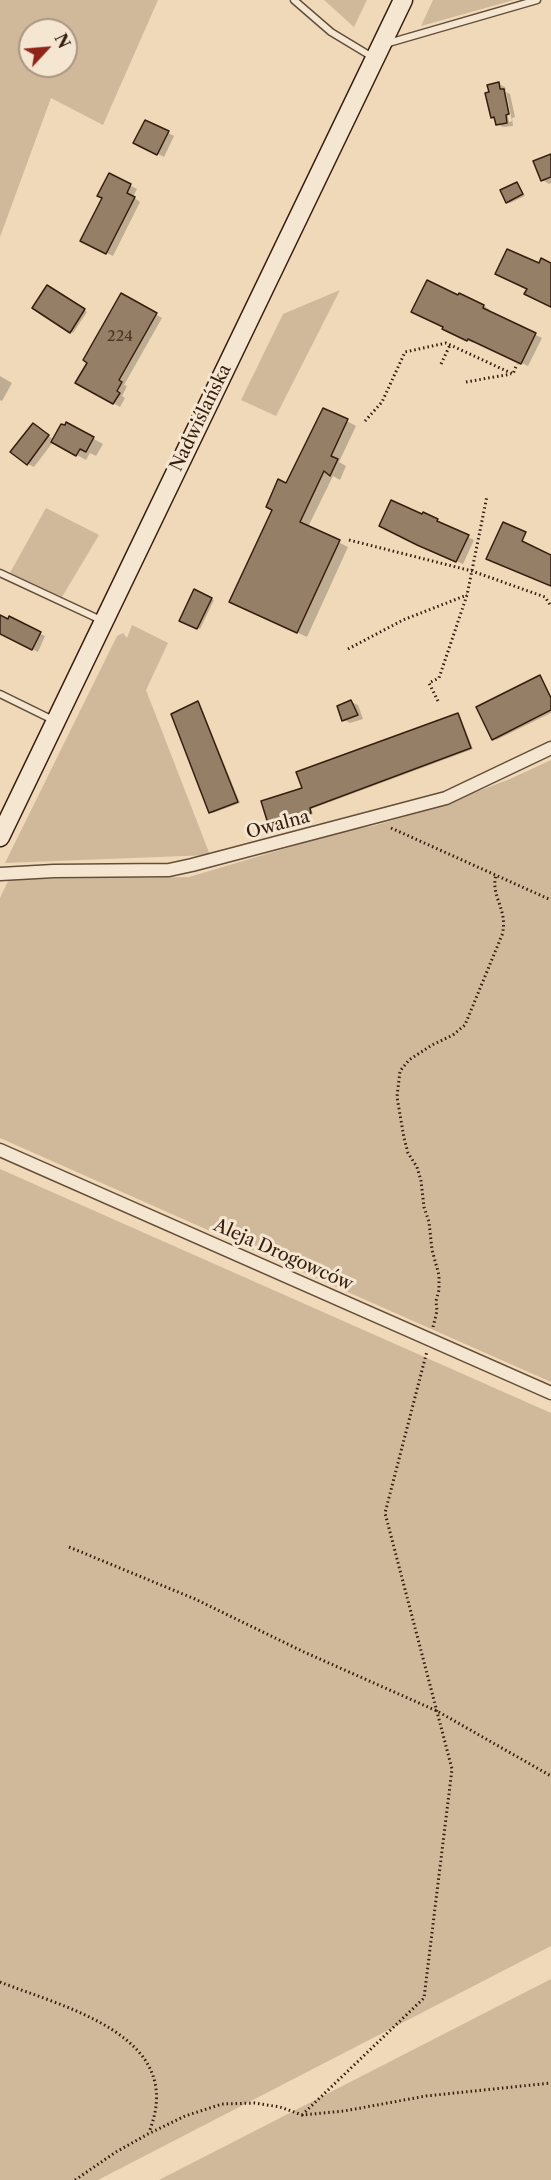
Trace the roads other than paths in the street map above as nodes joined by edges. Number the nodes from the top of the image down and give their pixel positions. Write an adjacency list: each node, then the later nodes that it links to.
1 (294, 0): 4 (lane)
2 (403, 0): 4 (main road, Nadwiślańska)
3 (537, 0): 4 (lane)
4 (378, 52): 6 (main road, Nadwiślańska)
5 (0, 573): 6 (lane)
6 (103, 621): 8 (main road, Nadwiślańska)
7 (0, 694): 8 (lane)
8 (55, 721): 10 (main road, Nadwiślańska)
9 (551, 748): 11 (street, Owalna)
10 (0, 837)
11 (0, 874)
12 (0, 1150): 13 (street, Aleja Drogowców)
13 (551, 1393)

